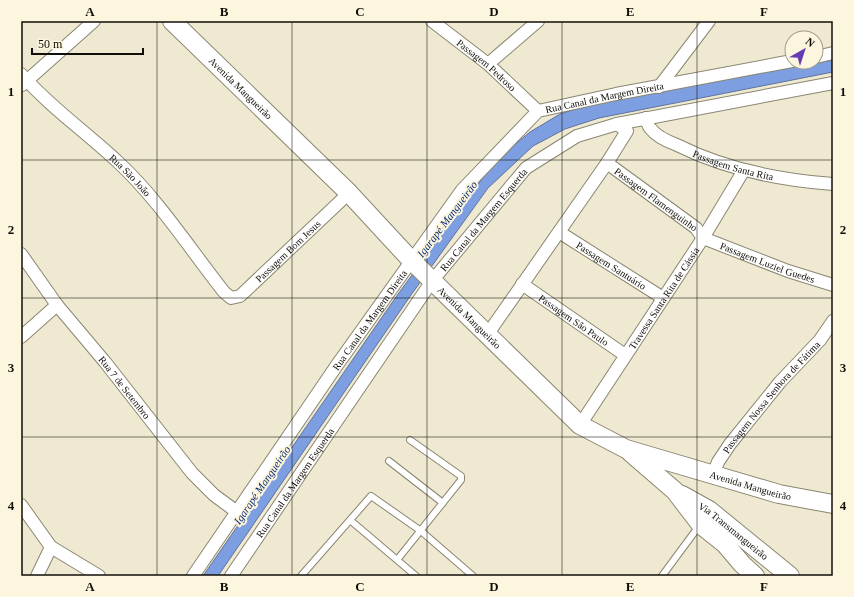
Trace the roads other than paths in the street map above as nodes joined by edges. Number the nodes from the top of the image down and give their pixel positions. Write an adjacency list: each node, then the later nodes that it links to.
1 (94, 21): 8 (street)
2 (172, 21): 17 (street, Avenida Mangueirão)
3 (432, 21): 7 (street, Passagem Pedroso)
4 (538, 21): 7 (street)
5 (709, 21): 10 (street)
6 (784, 63): 10 (street, Rua Canal da Margem Direita)
7 (488, 64): 11 (street, Passagem Pedroso)
8 (23, 80): 25 (street, Rua São João)
9 (833, 83): 12 (street, Rua Canal da Margem Esquerda)
10 (659, 87): 11 (street, Rua Canal da Margem Direita)
11 (538, 111): 21 (street, Rua Canal da Margem Direita)
12 (646, 118): 13 (street, Rua Canal da Margem Esquerda); 15 (street, Passagem Santa Rita)
13 (617, 124): 14 (street); 22 (street, Rua Canal da Margem Esquerda)
14 (607, 163): 18 (street); 19 (street, Passagem Flamenguinho)
15 (744, 170): 16 (street, Passagem Santa Rita); 19 (street, Travessa Santa Rita de Cássia)
16 (833, 184)
17 (349, 193): 21 (street, Avenida Mangueirão); 25 (street, Passagem Bom Jesus)
18 (559, 232): 23 (street); 26 (street, Passagem Santuário)
19 (703, 238): 24 (street, Passagem Luziel Guedes); 26 (street, Travessa Santa Rita de Cássia)
20 (21, 254): 27 (street, Rua 7 de Setembro)
21 (411, 260): 22 (street, Avenida Mangueirão); 41 (street, Rua Canal da Margem Direita)
22 (432, 280): 29 (street, Avenida Mangueirão); 50 (street, Rua Canal da Margem Esquerda)
23 (522, 284): 29 (street); 31 (street, Passagem São Paulo)
24 (833, 285)
25 (224, 292)
26 (663, 298): 31 (street, Travessa Santa Rita de Cássia)
27 (57, 305): 30 (street); 41 (street, Rua 7 de Setembro)
28 (833, 321): 36 (street, Passagem Nossa Senhora de Fátima)
29 (487, 335): 32 (street, Avenida Mangueirão)
30 (21, 337)
31 (625, 355): 32 (street, Travessa Santa Rita de Cássia)
32 (580, 425): 34 (street, Avenida Mangueirão)
33 (410, 440): 38 (lane)
34 (626, 449): 36 (street, Avenida Mangueirão); 37 (street, Via Transmangueirão)
35 (389, 461): 38 (lane)
36 (713, 475): 39 (street, Avenida Mangueirão)
37 (673, 489): 43 (street, Via Transmangueirão); 56 (street, Via Transmangueirão)
38 (444, 503): 44 (lane)
39 (833, 504)
40 (21, 505): 45 (street)
41 (238, 512): 49 (street, Rua Canal da Margem Direita)
42 (350, 520): 44 (lane); 46 (lane); 51 (lane)
43 (701, 525): 54 (lane); 55 (street, Via Transmangueirão)
44 (421, 532): 46 (lane); 53 (lane)
45 (51, 547): 47 (street); 48 (street)
46 (397, 560): 52 (lane)
47 (37, 576)
48 (99, 576)
49 (193, 576)
50 (231, 576)
51 (301, 576)
52 (416, 576)
53 (473, 576)
54 (662, 576)
55 (755, 576)
56 (790, 576)

